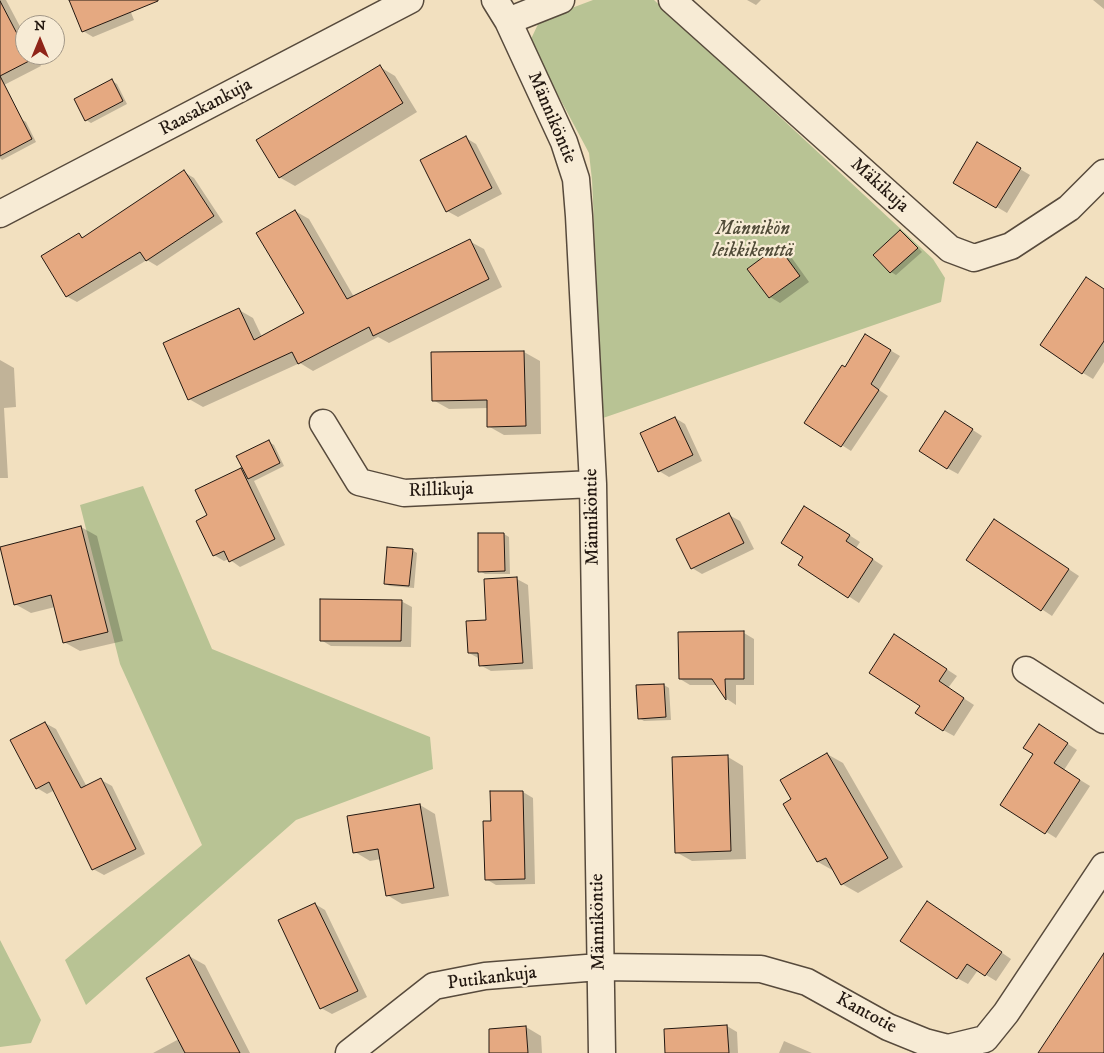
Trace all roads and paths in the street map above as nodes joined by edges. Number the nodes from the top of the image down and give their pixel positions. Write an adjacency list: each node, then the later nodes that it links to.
1 (410, 0): 6 (street, Raasakankuja)
2 (560, 0): 4 (street)
3 (672, 0): 5 (street, Mäkikuja)
4 (502, 10): 8 (street, Männiköntie)
5 (1104, 173)
6 (0, 214)
7 (323, 423): 8 (street, Rillikuja)
8 (593, 484): 12 (street, Männiköntie)
9 (1026, 670): 10 (street)
10 (1104, 720)
11 (1104, 866): 12 (street, Kantotie)
12 (599, 967): 13 (street, Putikankuja); 14 (street, Männiköntie)
13 (349, 1053)
14 (602, 1053)

